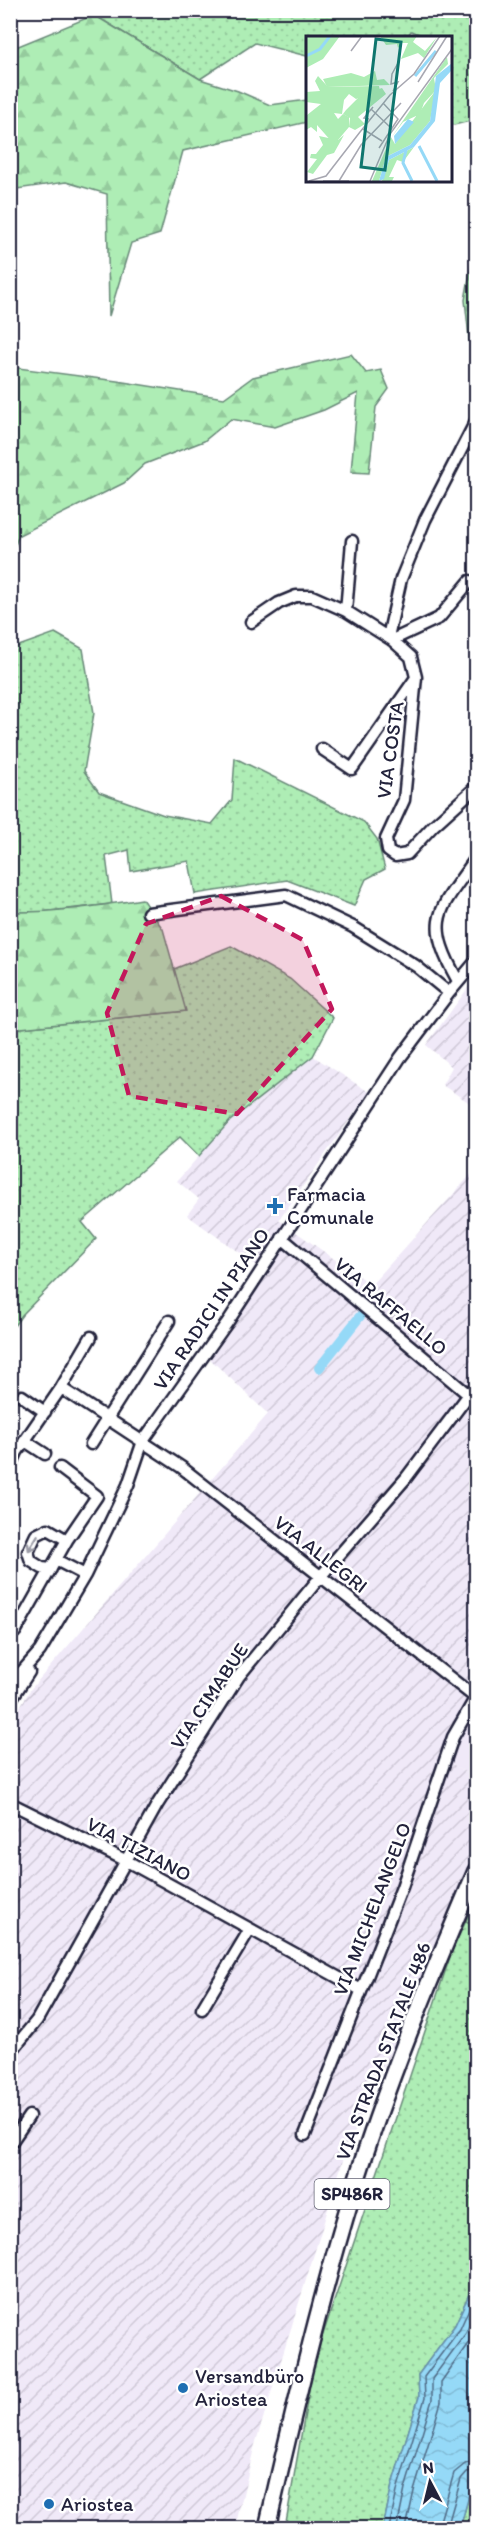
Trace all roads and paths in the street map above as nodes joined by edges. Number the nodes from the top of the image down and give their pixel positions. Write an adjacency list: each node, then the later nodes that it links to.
1 (476, 421): 6 (street)
2 (352, 541): 4 (street)
3 (470, 581): 6 (street)
4 (346, 611): 5 (street, VIA COSTA); 6 (street, VIA COSTA)
5 (251, 622)
6 (390, 639): 7 (street, VIA COSTA)
7 (416, 677): 8 (street, VIA COSTA); 9 (street, VIA COSTA)
8 (321, 749)
9 (477, 787)
10 (477, 858): 13 (street)
11 (148, 913): 14 (street)
12 (477, 961): 13 (street, VIA RADICI IN PIANO)
13 (459, 981): 14 (street, VIA RADICI IN PIANO)
14 (449, 993): 15 (street, VIA RADICI IN PIANO)
15 (282, 1238): 21 (street, VIA RAFFAELLO); 25 (street, VIA RADICI IN PIANO)
16 (169, 1321): 23 (street)
17 (91, 1337): 19 (street)
18 (477, 1386): 21 (street, VIA CIMABUE)
19 (62, 1388): 22 (street); 23 (street, VIA ALLEGRI)
20 (22, 1396): 22 (street)
21 (473, 1398): 33 (street, VIA CIMABUE)
22 (45, 1412): 24 (street)
23 (108, 1418): 25 (street, VIA ALLEGRI); 26 (street)
24 (25, 1441): 27 (street); 28 (street)
25 (143, 1441): 32 (street, VIA RADICI IN PIANO); 33 (street, VIA ALLEGRI)
26 (91, 1444)
27 (45, 1454)
28 (10, 1468)
29 (60, 1468): 30 (street)
30 (67, 1540): 31 (street); 31 (street, one-way to 31)
31 (53, 1565): 32 (street); 34 (street)
32 (85, 1575): 35 (street, VIA RADICI IN PIANO)
33 (321, 1576): 37 (street, VIA ALLEGRI); 40 (street, VIA CIMABUE)
34 (10, 1629)
35 (40, 1651): 36 (street, VIA RADICI IN PIANO); 38 (street)
36 (10, 1685)
37 (476, 1698): 43 (street, VIA MICHELANGELO)
38 (10, 1701)
39 (10, 1803): 40 (street, VIA TIZIANO)
40 (125, 1860): 42 (street, VIA TIZIANO); 45 (street, VIA CIMABUE)
41 (477, 1871): 49 (main road, VIA STRADA STATALE 486 / SP486R)
42 (250, 1929): 43 (street, VIA TIZIANO); 44 (street)
43 (361, 1990): 47 (street, VIA MICHELANGELO)
44 (202, 2009)
45 (10, 2053)
46 (29, 2116): 48 (street)
47 (305, 2135)
48 (10, 2144)
49 (267, 2529)

